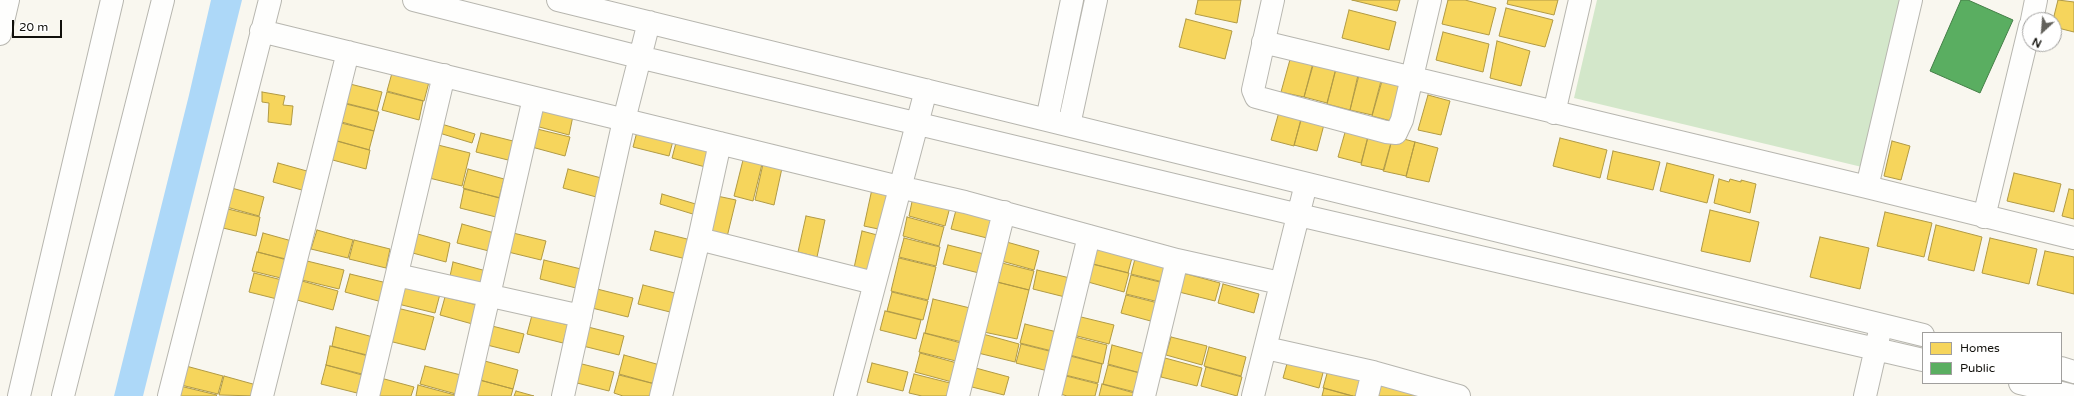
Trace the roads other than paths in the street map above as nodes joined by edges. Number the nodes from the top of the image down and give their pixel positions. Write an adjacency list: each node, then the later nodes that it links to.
1 (7, 0): 17 (street)
2 (112, 0): 56 (street)
3 (163, 0): 57 (street)
4 (270, 0): 16 (street)
5 (414, 0): 21 (street)
6 (558, 0): 15 (street)
7 (1072, 0): 28 (street)
8 (1096, 0): 30 (street)
9 (1273, 0): 18 (street)
10 (1430, 0): 23 (street)
11 (1580, 0): 26 (street)
12 (1911, 0): 33 (street)
13 (2036, 0): 14 (street)
14 (2034, 12)
15 (649, 22): 21 (street); 24 (street)
16 (261, 31): 19 (street); 58 (street)
17 (0, 34)
18 (1263, 42): 23 (street); 23 (street)
19 (348, 52): 22 (street); 59 (street)
20 (2024, 52): 37 (street)
21 (639, 57): 27 (street); 29 (street)
22 (444, 76): 25 (street); 42 (street)
23 (1411, 78): 26 (street)
24 (926, 90): 28 (street); 29 (street)
25 (534, 98): 27 (street); 45 (street)
26 (1554, 113): 33 (street)
27 (624, 120): 31 (street); 46 (street)
28 (1047, 120): 30 (street)
29 (916, 123): 34 (street); 36 (street)
30 (1069, 125): 32 (street)
31 (720, 143): 34 (street); 40 (street)
32 (1306, 184): 36 (street); 47 (street)
33 (1867, 186): 37 (street)
34 (899, 187): 35 (street); 43 (street)
35 (1004, 212): 38 (street); 65 (street)
36 (1299, 215): 44 (street); 50 (street)
37 (1984, 217): 39 (street)
38 (1089, 236): 41 (street); 66 (street)
39 (2074, 238)
40 (699, 240): 43 (street); 63 (street)
41 (1177, 260): 44 (street); 67 (street)
42 (397, 274): 45 (street); 60 (street)
43 (874, 283): 64 (street)
44 (1280, 283): 49 (street)
45 (489, 295): 46 (street); 61 (street)
46 (581, 316): 62 (street)
47 (1881, 324): 48 (street); 50 (street)
48 (1922, 335)
49 (1266, 348): 53 (street); 68 (street)
50 (1876, 349): 51 (street); 71 (street)
51 (1922, 360)
52 (2062, 368): 54 (street)
53 (1373, 372): 69 (street); 70 (street)
54 (2074, 372)
55 (2024, 384): 72 (street)
56 (19, 396)
57 (63, 396)
58 (169, 396)
59 (262, 396)
60 (368, 396)
61 (466, 396)
62 (563, 396)
63 (661, 396)
64 (845, 396)
65 (958, 396)
66 (1050, 396)
67 (1144, 396)
68 (1253, 396)
69 (1367, 396)
70 (1459, 396)
71 (1866, 396)
72 (2074, 396)

